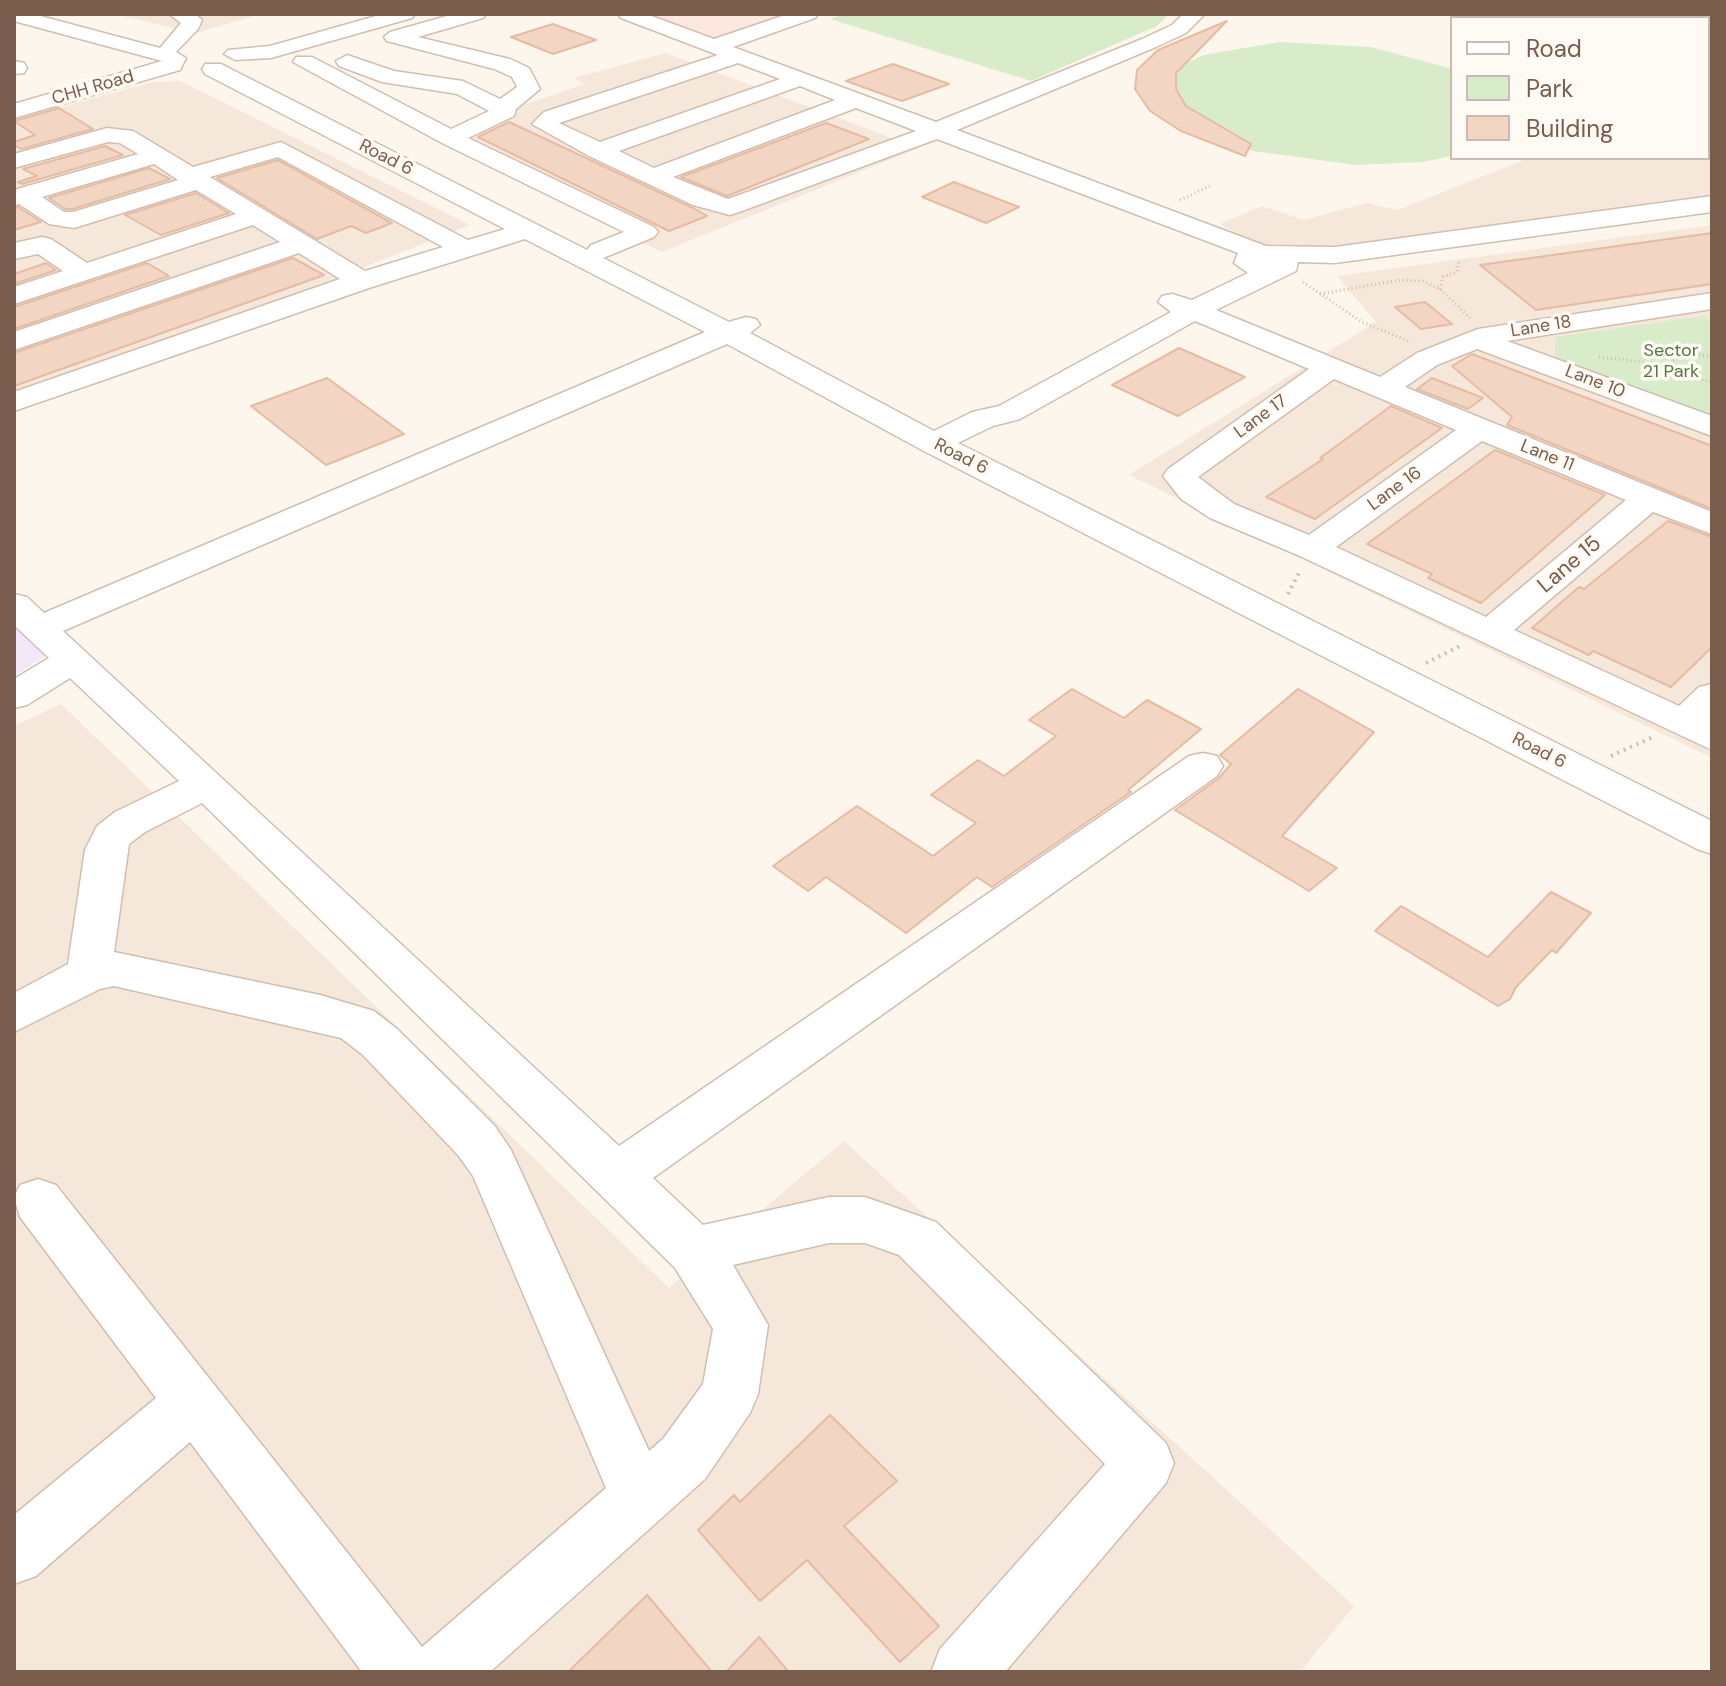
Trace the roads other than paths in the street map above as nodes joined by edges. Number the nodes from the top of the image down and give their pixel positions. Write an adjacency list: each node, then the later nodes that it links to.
1 (43, 14): 17 (street, Road 6)
2 (179, 14): 17 (street)
3 (356, 14): 17 (street, CHH Road)
4 (405, 14): 17 (street)
5 (476, 14): 14 (street)
6 (603, 14): 15 (street)
7 (628, 14): 15 (street)
8 (808, 14): 15 (street)
9 (1195, 14): 22 (street)
10 (1671, 14): 12 (street)
11 (14, 15): 17 (street, Road 6)
12 (1683, 16): 13 (street)
13 (1712, 16)
14 (394, 37): 16 (street); 20 (street)
15 (726, 54): 18 (street); 24 (street)
16 (331, 55): 20 (street); 23 (street)
17 (201, 57): 21 (street, CHH Road); 35 (street, Road 6); 40 (street, Road 6)
18 (793, 81): 19 (street); 24 (street)
19 (848, 102): 22 (street); 27 (street)
20 (503, 107): 23 (street)
21 (14, 111)
22 (930, 133): 27 (street); 41 (street)
23 (450, 138): 40 (street)
24 (597, 151): 27 (street)
25 (156, 156): 26 (street); 28 (street); 29 (street)
26 (14, 161)
27 (651, 177)
28 (192, 179): 31 (street); 32 (street); 38 (street)
29 (18, 197): 31 (street)
30 (1712, 204): 34 (street)
31 (108, 209): 37 (street)
32 (256, 216): 36 (street); 37 (street)
33 (1712, 220): 34 (street)
34 (1623, 224): 41 (street)
35 (527, 230): 38 (street); 47 (street, Road 6)
36 (301, 244): 43 (street); 49 (street)
37 (168, 245): 42 (street)
38 (464, 248): 43 (street)
39 (14, 251): 42 (street)
40 (600, 251): 47 (street, Road 6)
41 (1267, 263): 46 (street)
42 (83, 272): 44 (street)
43 (362, 281): 52 (street)
44 (14, 296)
45 (1712, 301): 48 (street, Lane 18)
46 (1183, 306): 50 (street, Lane 11); 55 (street)
47 (737, 329): 55 (street, Road 6); 59 (street)
48 (1482, 337): 51 (street, Lane 18); 53 (street, Lane 10)
49 (14, 341)
50 (1330, 368): 51 (street, Lane 11); 58 (street, Lane 17)
51 (1382, 389): 54 (street, Lane 11)
52 (14, 402)
53 (1712, 427)
54 (1479, 428): 56 (street, Lane 11); 58 (street, Lane 16)
55 (957, 431): 66 (street, Road 6); 67 (street, Road 6)
56 (1649, 498): 57 (street, Lane 11); 60 (street, Lane 15)
57 (1712, 524)
58 (1312, 549): 60 (street)
59 (42, 631): 61 (street); 65 (street)
60 (1490, 632): 63 (street)
61 (14, 696)
62 (1712, 696): 63 (street)
63 (1698, 731)
64 (1203, 766): 70 (street)
65 (207, 784): 68 (street); 70 (street)
66 (1712, 811)
67 (1712, 839)
68 (89, 974): 69 (street); 74 (street)
69 (14, 1014)
70 (616, 1176): 72 (street)
71 (38, 1201): 73 (street)
72 (694, 1251): 74 (street); 78 (street)
73 (194, 1402): 75 (street); 76 (street)
74 (640, 1498): 77 (street)
75 (14, 1554)
76 (402, 1672)
77 (442, 1672)
78 (963, 1672)

